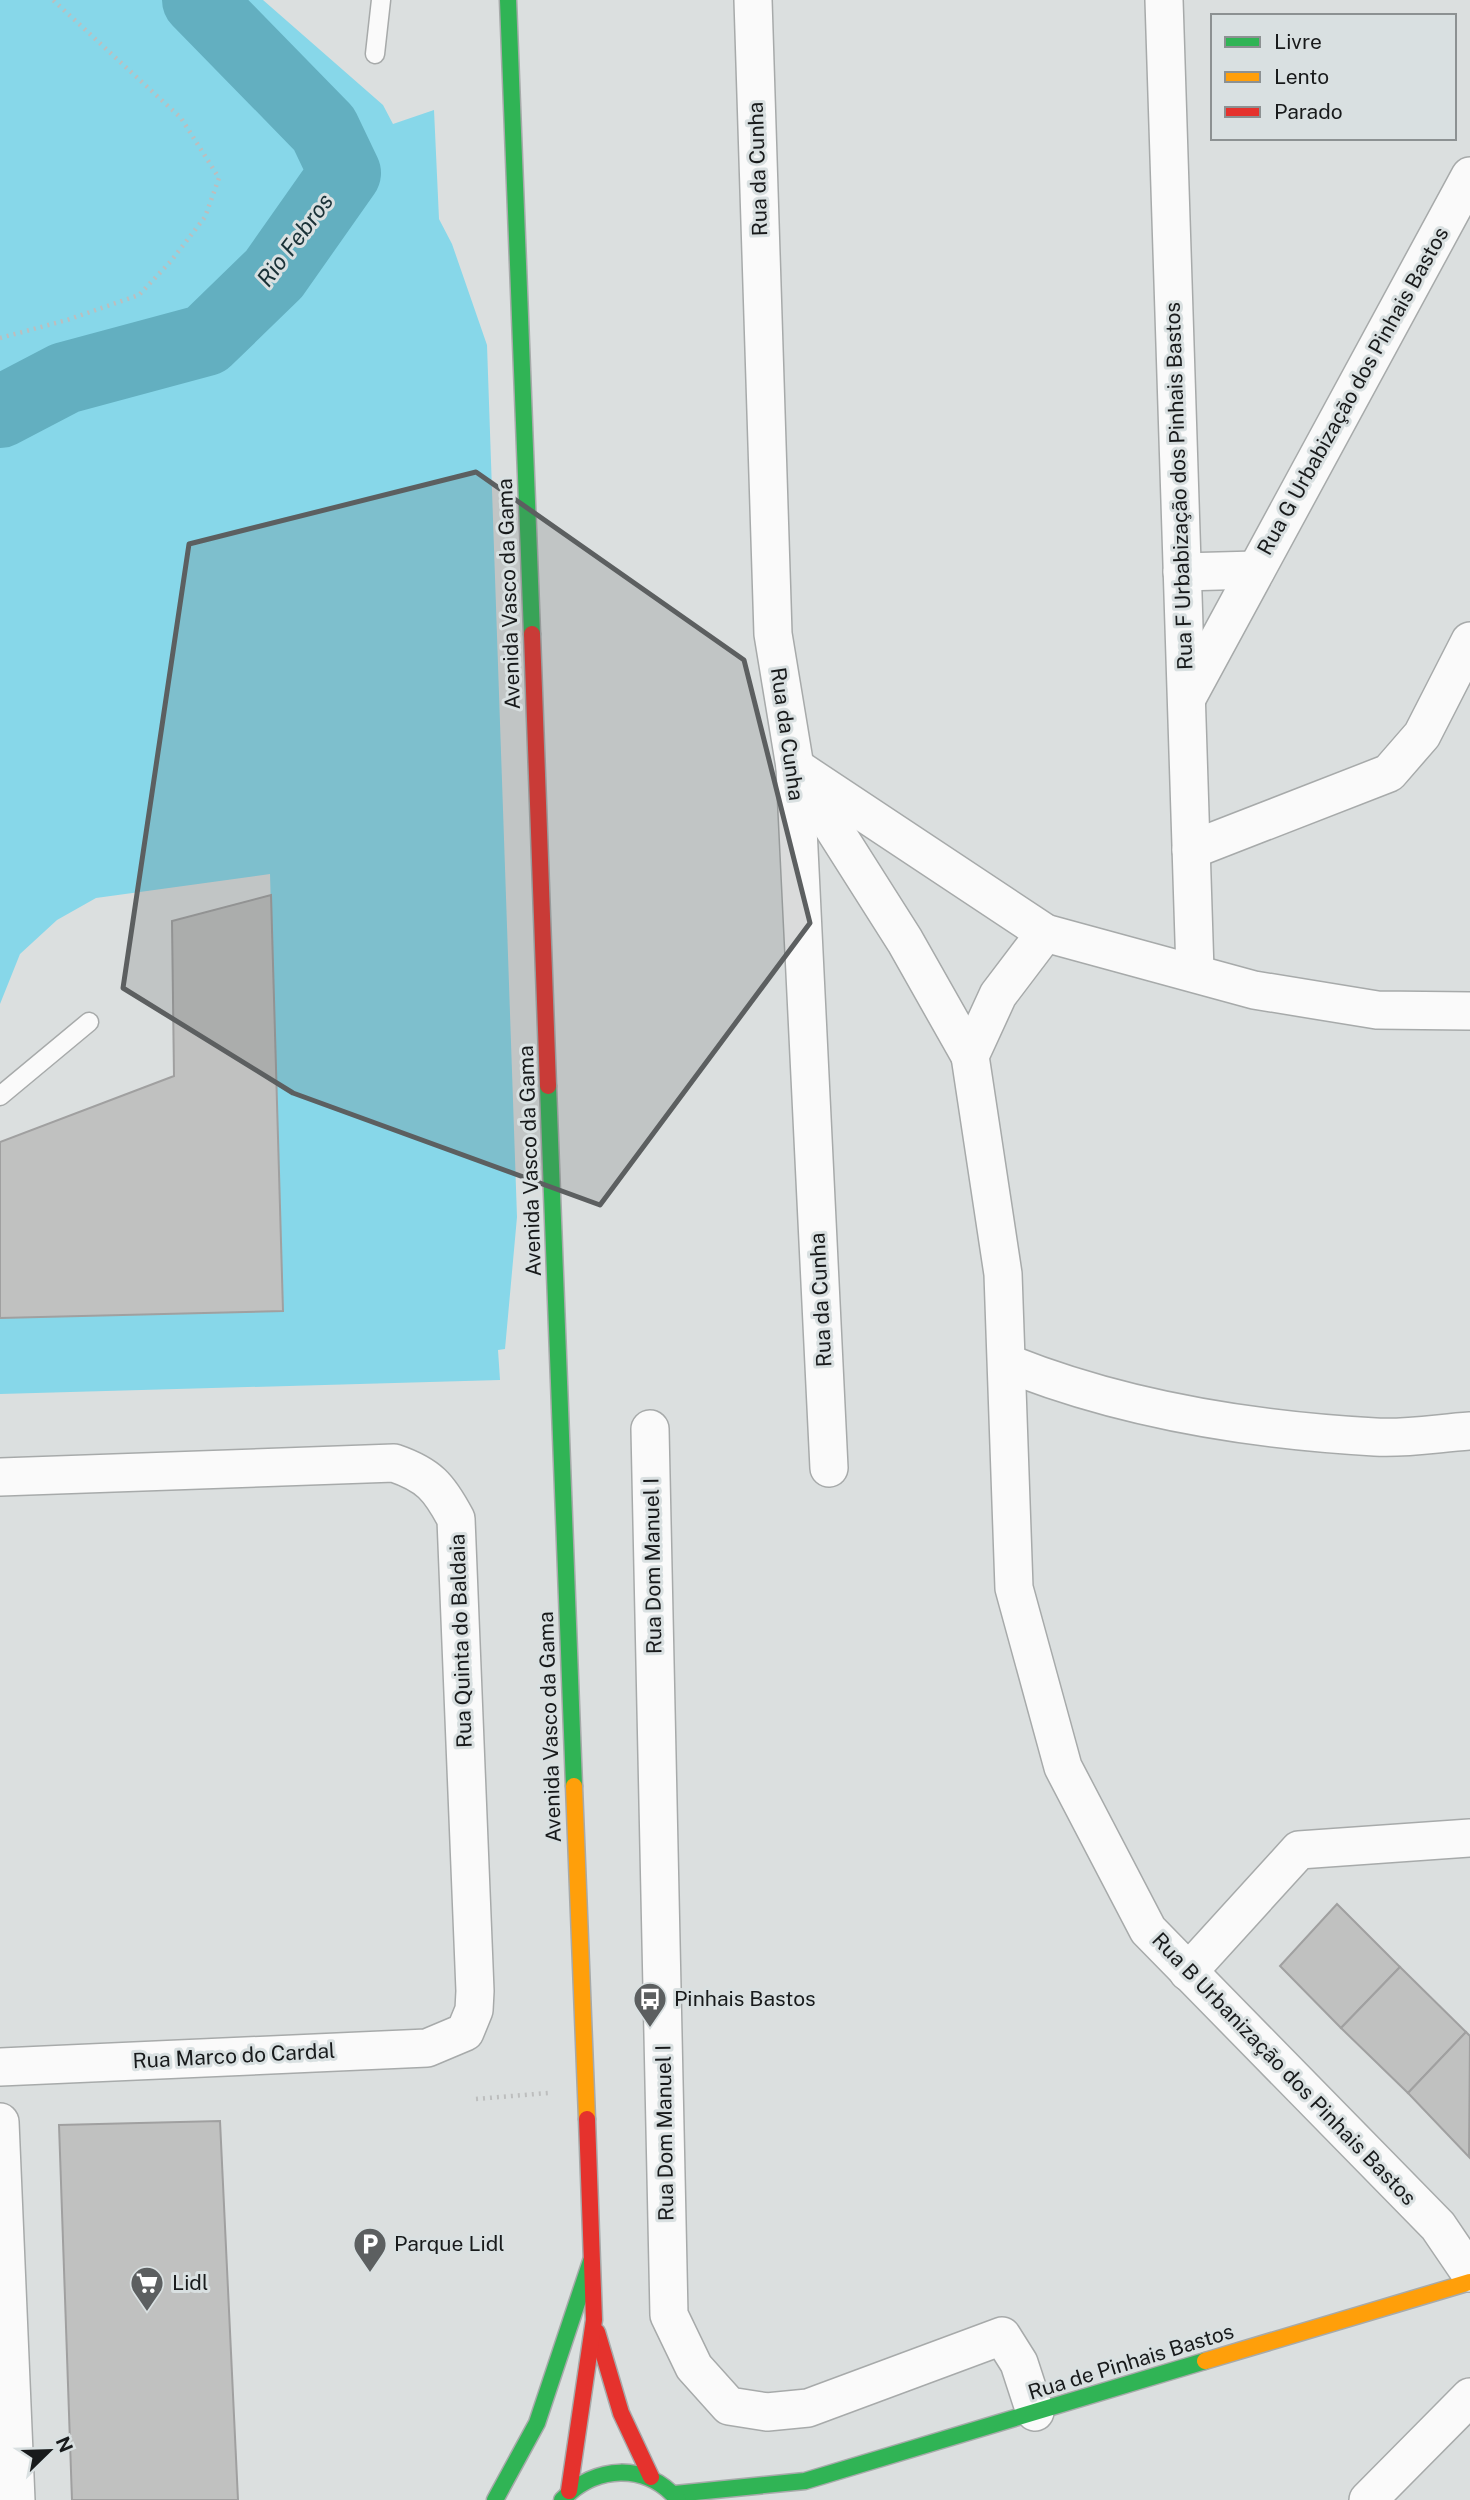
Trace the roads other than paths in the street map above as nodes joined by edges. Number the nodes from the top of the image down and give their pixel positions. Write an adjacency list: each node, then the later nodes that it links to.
1 (381, 0): 5 (lane)
2 (508, 0): 29 (main road, Avenida Vasco da Gama)
3 (753, 0): 11 (street, Rua da Cunha)
4 (1164, 0): 8 (street, Rua F Urbabização dos Pinhais Bastos)
5 (375, 54)
6 (1470, 176): 7 (street, Rua G Urbabização dos Pinhais Bastos)
7 (1256, 570): 8 (street, Rua G Urbabização dos Pinhais Bastos); 10 (street, Rua G Urbabização dos Pinhais Bastos)
8 (1182, 572): 10 (street, Rua F Urbabização dos Pinhais Bastos)
9 (1470, 641): 12 (street)
10 (1186, 699): 12 (street, Rua F Urbabização dos Pinhais Bastos)
11 (795, 767): 13 (street); 17 (street); 22 (street, Rua da Cunha)
12 (1191, 850): 14 (street, Rua F Urbabização dos Pinhais Bastos)
13 (1045, 933): 14 (street); 17 (street)
14 (1195, 971): 15 (street)
15 (1470, 1011)
16 (89, 1022): 18 (lane)
17 (970, 1056): 19 (street, Rua B Urbanização dos Pinhais Bastos)
18 (0, 1096)
19 (1007, 1363): 21 (street); 25 (street, Rua B Urbanização dos Pinhais Bastos)
20 (650, 1429): 34 (street, Rua Dom Manuel I)
21 (1470, 1431)
22 (829, 1468)
23 (0, 1477): 26 (street, Rua Quinta do Baldaia)
24 (1470, 1838): 25 (street)
25 (1188, 1972): 30 (street, Rua B Urbanização dos Pinhais Bastos)
26 (465, 2032): 27 (street, Rua Marco do Cardal)
27 (0, 2067)
28 (0, 2122): 39 (street)
29 (591, 2261): 32 (main road, Avenida Vasco da Gama); 40 (main road)
30 (1470, 2273)
31 (1470, 2282): 34 (main road, Rua de Pinhais Bastos)
32 (594, 2320): 35 (main road, Avenida Vasco da Gama); 37 (main road, Avenida Vasco da Gama)
33 (1470, 2397): 42 (street)
34 (1035, 2412): 36 (main road, Rua de Pinhais Bastos)
35 (651, 2477): 37 (main road, Avenida Vasco da Gama); 38 (main road, Avenida Vasco da Gama)
36 (805, 2481): 38 (main road, Rua de Pinhais Bastos); 41 (main road, Rua de Pinhais Bastos)
37 (566, 2496)
38 (677, 2497)
39 (16, 2500)
40 (495, 2500)
41 (774, 2500)
42 (1368, 2500)

